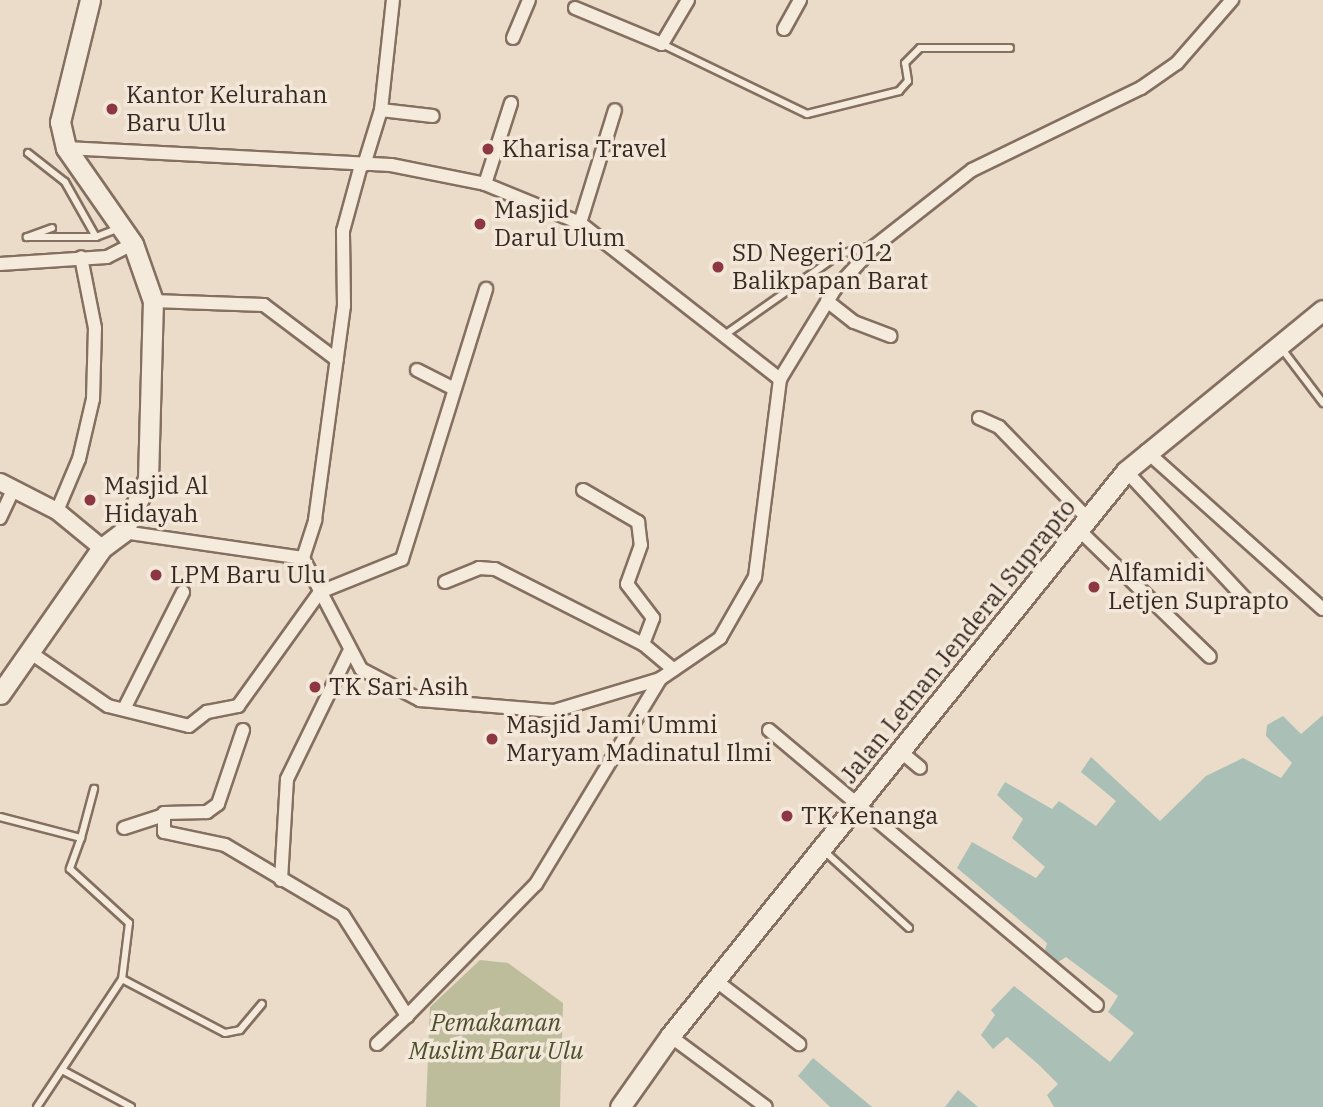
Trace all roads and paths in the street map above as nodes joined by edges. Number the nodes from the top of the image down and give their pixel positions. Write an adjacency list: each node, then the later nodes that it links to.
1 (90, 0): 16 (main road)
2 (393, 0): 13 (street)
3 (529, 0): 9 (street)
4 (688, 0): 10 (street)
5 (800, 0): 8 (street)
6 (1232, 0): 25 (street)
7 (575, 8): 10 (street)
8 (784, 29)
9 (513, 38)
10 (662, 44): 11 (lane)
11 (1010, 48)
12 (511, 103): 19 (street)
13 (381, 110): 15 (street); 18 (street)
14 (615, 110): 20 (street)
15 (433, 116)
16 (66, 148): 18 (street); 21 (main road)
17 (27, 153): 23 (lane)
18 (362, 165): 19 (street); 35 (street)
19 (485, 184): 20 (street)
20 (580, 223): 32 (street)
21 (122, 227): 23 (lane); 24 (main road)
22 (52, 228): 23 (lane)
23 (96, 237)
24 (133, 244): 26 (street); 29 (main road)
25 (875, 246): 30 (street); 32 (lane)
26 (81, 257): 27 (street); 45 (street)
27 (0, 264)
28 (486, 289): 38 (street)
29 (153, 301): 35 (street); 48 (main road)
30 (827, 301): 33 (street); 37 (street)
31 (1323, 310): 34 (main road, Jalan Letnan Jenderal Suprapto)
32 (726, 334): 37 (street)
33 (890, 336)
34 (1279, 344): 39 (lane); 41 (main road, Jalan Letnan Jenderal Suprapto)
35 (337, 360): 50 (street)
36 (416, 370): 38 (street)
37 (780, 379): 60 (street)
38 (452, 388): 53 (street)
39 (1323, 403)
40 (979, 418): 47 (street)
41 (1146, 451): 42 (main road, Jalan Letnan Jenderal Suprapto); 55 (street)
42 (1126, 471): 47 (main road, Jalan Letnan Jenderal Suprapto); 54 (street)
43 (7, 485): 45 (street); 46 (street)
44 (583, 490): 56 (street)
45 (57, 511): 49 (street)
46 (0, 518)
47 (1083, 525): 59 (street); 66 (main road, Jalan Letnan Jenderal Suprapto)
48 (123, 532): 49 (main road); 50 (street)
49 (102, 548): 58 (main road)
50 (303, 558): 53 (street)
51 (445, 582): 56 (street)
52 (183, 592): 63 (street)
53 (320, 592): 57 (street); 63 (street)
54 (1248, 602)
55 (1323, 609)
56 (643, 644): 60 (street)
57 (349, 653): 61 (street); 75 (street)
58 (26, 654): 62 (main road); 63 (street)
59 (1210, 657)
60 (674, 670): 61 (street)
61 (660, 679): 81 (street)
62 (0, 694)
63 (124, 709)
64 (243, 730): 70 (street)
65 (769, 730): 69 (street)
66 (900, 751): 67 (street); 69 (main road, Jalan Letnan Jenderal Suprapto)
67 (920, 768)
68 (94, 789): 73 (lane)
69 (858, 805): 74 (main road, Jalan Letnan Jenderal Suprapto); 80 (street)
70 (160, 816): 72 (street); 75 (street)
71 (0, 817): 73 (lane)
72 (124, 828)
73 (81, 838): 77 (lane)
74 (821, 849): 76 (lane); 78 (main road, Jalan Letnan Jenderal Suprapto)
75 (281, 880): 81 (street)
76 (909, 928)
77 (122, 979): 79 (lane); 85 (lane)
78 (715, 980): 82 (main road, Jalan Letnan Jenderal Suprapto); 84 (street)
79 (262, 1004)
80 (1097, 1005)
81 (407, 1016): 83 (street)
82 (670, 1036): 88 (main road, Jalan Letnan Jenderal Suprapto); 89 (street)
83 (377, 1044)
84 (799, 1044)
85 (64, 1071): 86 (lane); 87 (lane)
86 (37, 1107)
87 (131, 1107)
88 (620, 1107)
89 (766, 1107)

